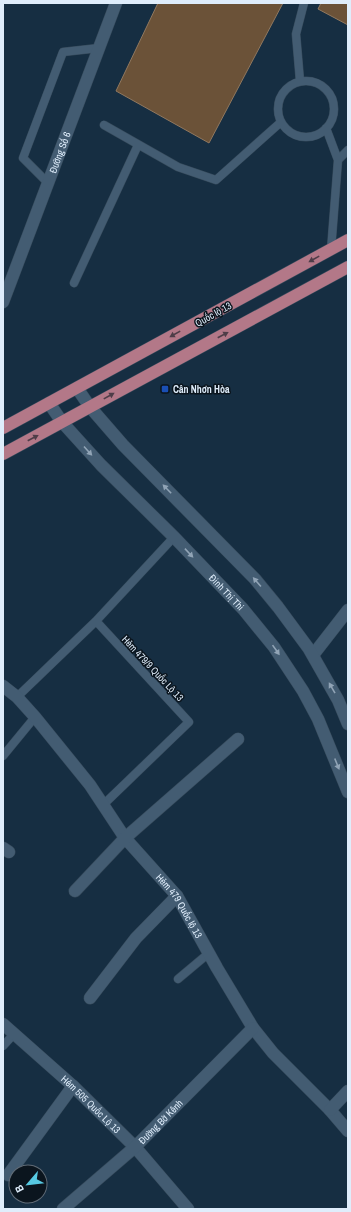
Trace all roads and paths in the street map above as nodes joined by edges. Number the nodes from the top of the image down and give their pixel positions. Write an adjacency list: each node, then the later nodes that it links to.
1 (116, 3): 3 (street, Đường Số 6)
2 (304, 3): 4 (lane)
3 (99, 48): 11 (street, Đường Số 6); 11 (lane)
4 (300, 81): 5 (lane); 7 (lane)
5 (281, 122): 7 (lane); 8 (lane)
6 (104, 126): 8 (lane)
7 (326, 128): 10 (lane)
8 (138, 145): 15 (lane)
9 (348, 150): 10 (lane)
10 (338, 160): 13 (lane)
11 (48, 183): 16 (street, Đường Số 6)
12 (348, 240): 13 (highway, Quốc lộ 13)
13 (331, 250): 17 (highway, Quốc lộ 13, one-way to 17)
14 (348, 267): 19 (highway, one-way to 14)
15 (74, 284)
16 (3, 302)
17 (77, 388): 18 (highway, Quốc lộ 13); 19 (street)
18 (49, 403): 20 (street); 21 (highway, Quốc lộ 13)
19 (90, 407): 20 (highway); 26 (street, one-way to 19)
20 (62, 422): 22 (highway, one-way to 20); 23 (street, Đinh Thị Thi, one-way to 23)
21 (3, 428)
22 (3, 454)
23 (174, 537): 25 (lane); 33 (street, Đinh Thị Thi, one-way to 33)
24 (348, 610): 26 (street)
25 (96, 621): 28 (lane); 34 (lane, Hẻm 479/9 Quốc Lộ 13)
26 (313, 655): 30 (street, one-way to 26)
27 (3, 686): 28 (street, Hẻm 479 Quốc lộ 13)
28 (16, 697): 29 (street, Hẻm 479 Quốc lộ 13)
29 (35, 717): 32 (lane); 34 (street, Hẻm 479 Quốc lộ 13)
30 (348, 724)
31 (238, 739): 35 (street)
32 (3, 756)
33 (348, 792)
34 (103, 805): 35 (street, Hẻm 479 Quốc lộ 13)
35 (125, 838): 36 (street); 37 (street, Hẻm 479 Quốc lộ 13)
36 (75, 891)
37 (177, 896): 38 (street, Hẻm 479 Quốc lộ 13); 40 (street)
38 (209, 953): 39 (lane); 42 (street, Hẻm 479 Quốc lộ 13)
39 (178, 979)
40 (90, 998)
41 (3, 1024): 43 (street, Hẻm 505 Quốc Lộ 13)
42 (253, 1028): 47 (street, Hẻm 479 Quốc lộ 13); 49 (street, Đường Bờ Kênh)
43 (14, 1034): 44 (lane); 45 (street, Hẻm 505 Quốc Lộ 13)
44 (3, 1046)
45 (73, 1086): 49 (street, Hẻm 505 Quốc Lộ 13); 50 (street)
46 (348, 1091): 47 (street)
47 (330, 1110): 48 (street, Hẻm 479 Quốc lộ 13)
48 (348, 1131)
49 (135, 1147): 51 (street, Đường Bờ Kênh); 52 (street, Hẻm 505 Quốc Lộ 13)
50 (16, 1164)
51 (62, 1209)
52 (188, 1209)

